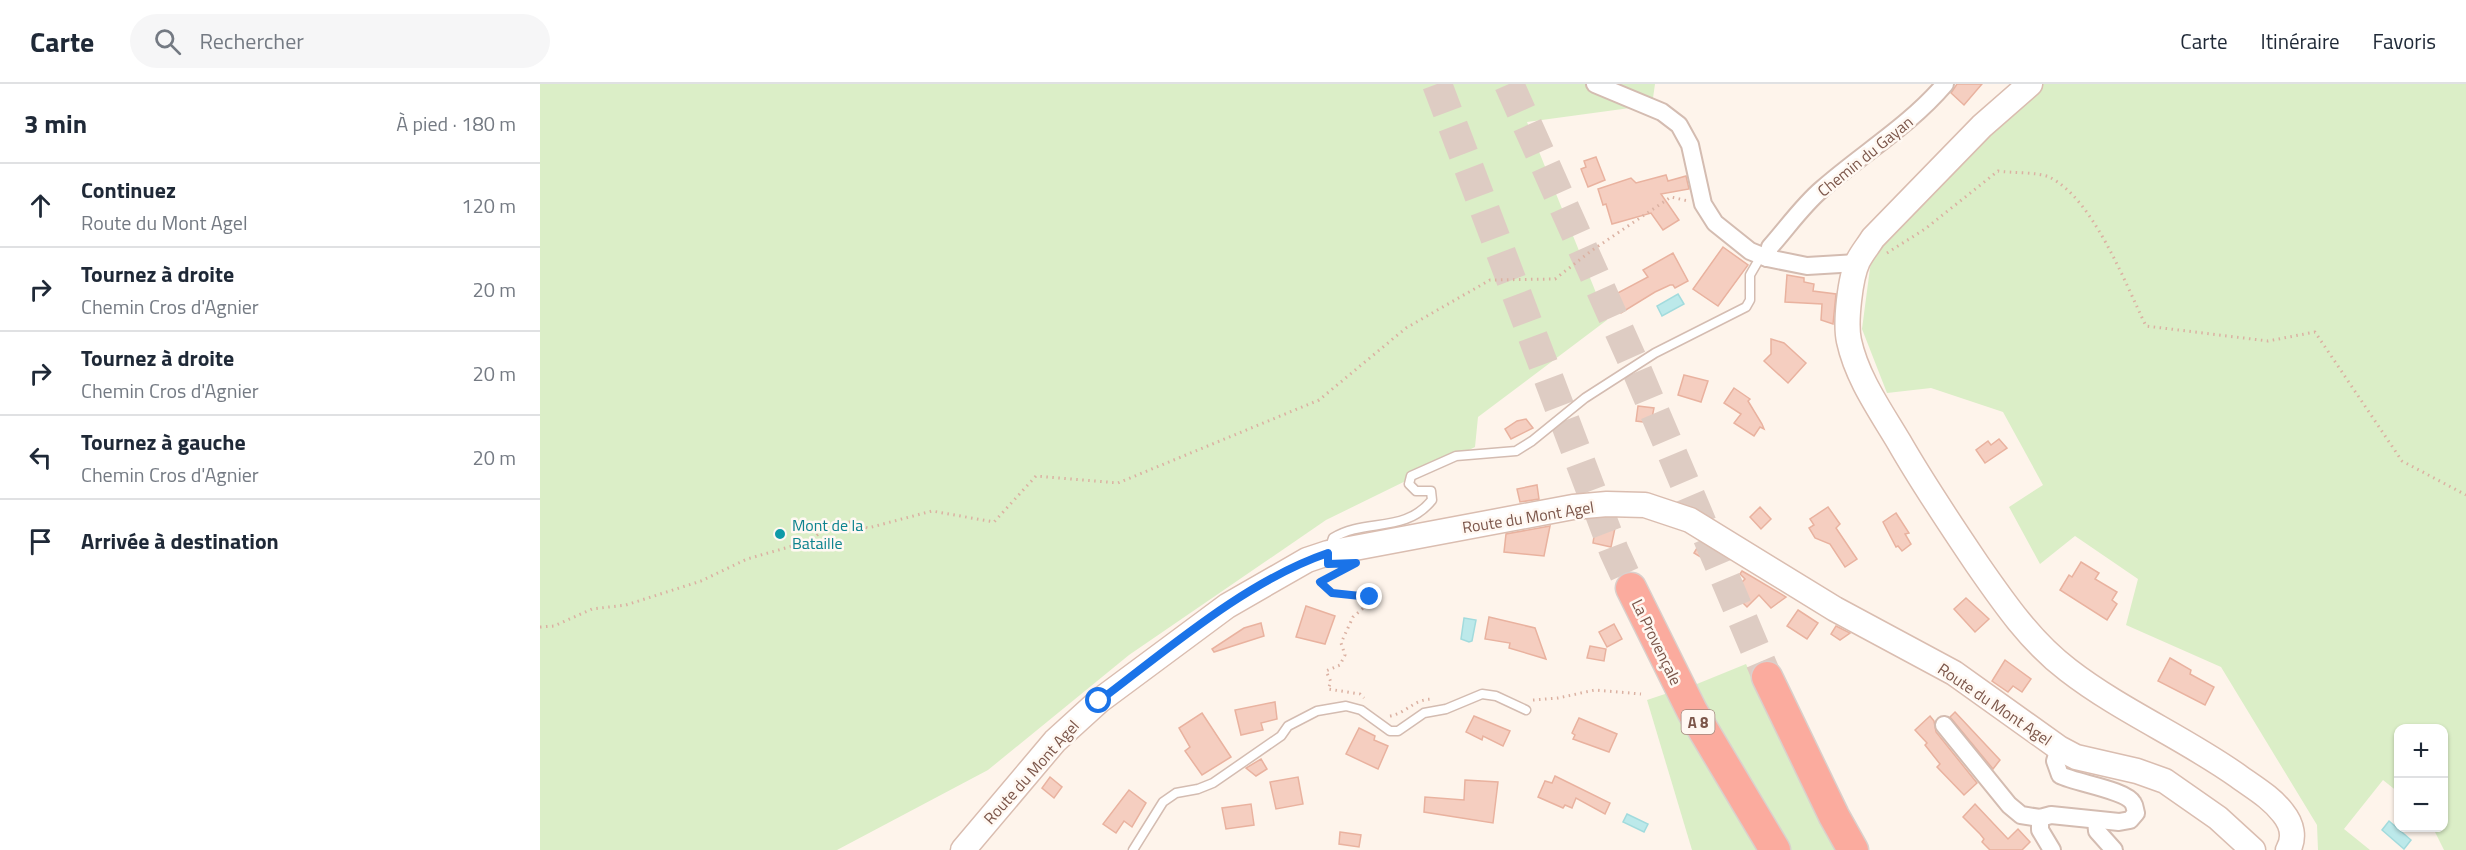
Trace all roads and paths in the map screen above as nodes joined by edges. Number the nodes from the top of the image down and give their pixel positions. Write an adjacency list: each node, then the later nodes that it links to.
1 (1595, 84): 4 (street)
2 (1944, 84): 5 (street, Chemin du Gayan)
3 (2030, 84): 6 (street)
4 (1703, 204): 5 (street); 11 (path)
5 (1764, 257): 6 (street); 8 (lane)
6 (1857, 262): 7 (path); 30 (street)
7 (2466, 495)
8 (1328, 553): 20 (street, Route du Mont Agel); 23 (street, Route du Mont Agel)
9 (1347, 568): 16 (path)
10 (1630, 588): 25 (highway, La Provençale / A 8)
11 (540, 627)
12 (1767, 677): 26 (highway)
13 (1641, 694): 14 (path)
14 (1526, 697)
15 (1441, 699): 18 (path)
16 (1366, 701)
17 (1526, 711): 24 (lane)
18 (1386, 717)
19 (1944, 725): 21 (street)
20 (2059, 748): 22 (street); 29 (street, Route du Mont Agel)
21 (2040, 818): 22 (street); 27 (street)
22 (2096, 820): 28 (street)
23 (963, 850)
24 (1133, 850)
25 (1775, 850)
26 (1853, 850)
27 (2052, 850)
28 (2114, 850)
29 (2253, 850)
30 (2288, 850)

